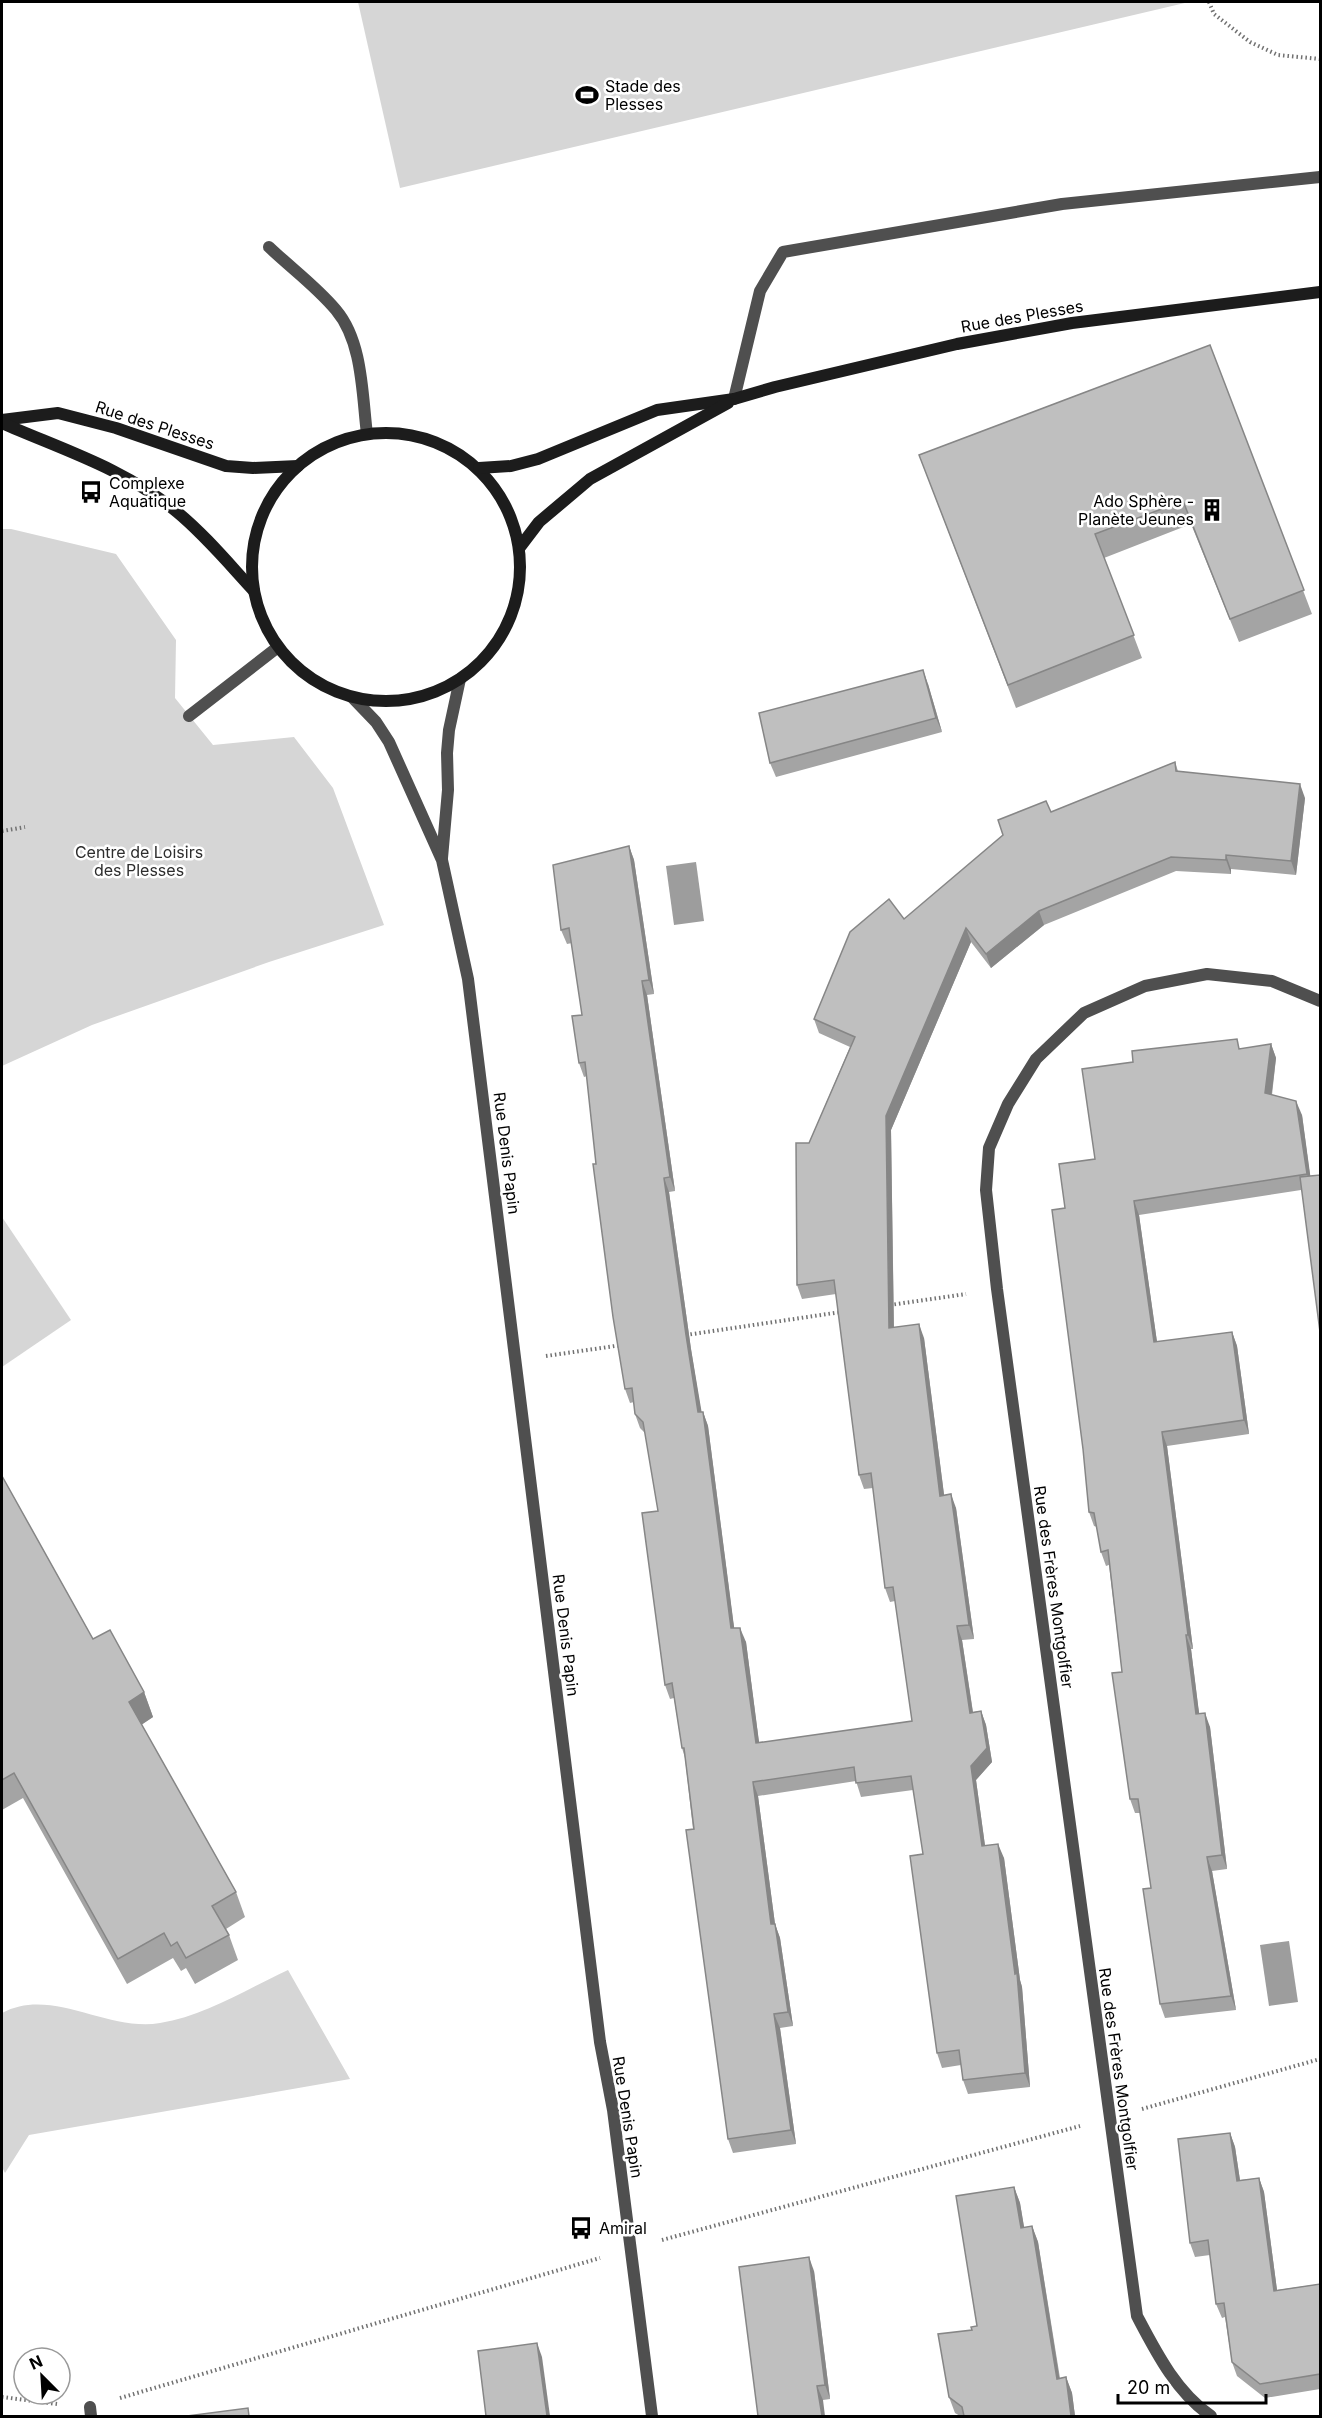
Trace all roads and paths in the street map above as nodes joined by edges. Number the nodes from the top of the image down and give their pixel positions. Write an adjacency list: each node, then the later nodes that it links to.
1 (1209, 2): 2 (path)
2 (1320, 59)
3 (1320, 177): 6 (street)
4 (269, 247): 8 (street)
5 (1320, 292): 6 (street, Rue des Plesses)
6 (734, 399): 10 (street, Rue des Plesses); 11 (street, Rue des Plesses)
7 (2, 421): 9 (street, Rue des Plesses); 12 (street, Rue des Plesses)
8 (367, 434): 9 (street); 10 (street)
9 (298, 466): 12 (street)
10 (479, 468): 11 (street)
11 (520, 547): 14 (street)
12 (254, 591): 13 (street)
13 (278, 647): 15 (street); 16 (street)
14 (460, 679): 15 (street); 19 (street, Rue Denis Papin)
15 (352, 697): 19 (street, Rue Denis Papin)
16 (189, 716)
17 (25, 827): 18 (path)
18 (2, 831)
19 (442, 860): 26 (street, Rue Denis Papin)
20 (1320, 1001): 21 (street, Rue des Frères Montgolfier)
21 (997, 1289): 22 (path); 28 (street, Rue des Frères Montgolfier)
22 (880, 1306)
23 (844, 1312): 24 (path)
24 (680, 1336)
25 (633, 1343): 26 (path)
26 (516, 1360): 27 (street, Rue Denis Papin)
27 (652, 2416)
28 (1210, 2416)

